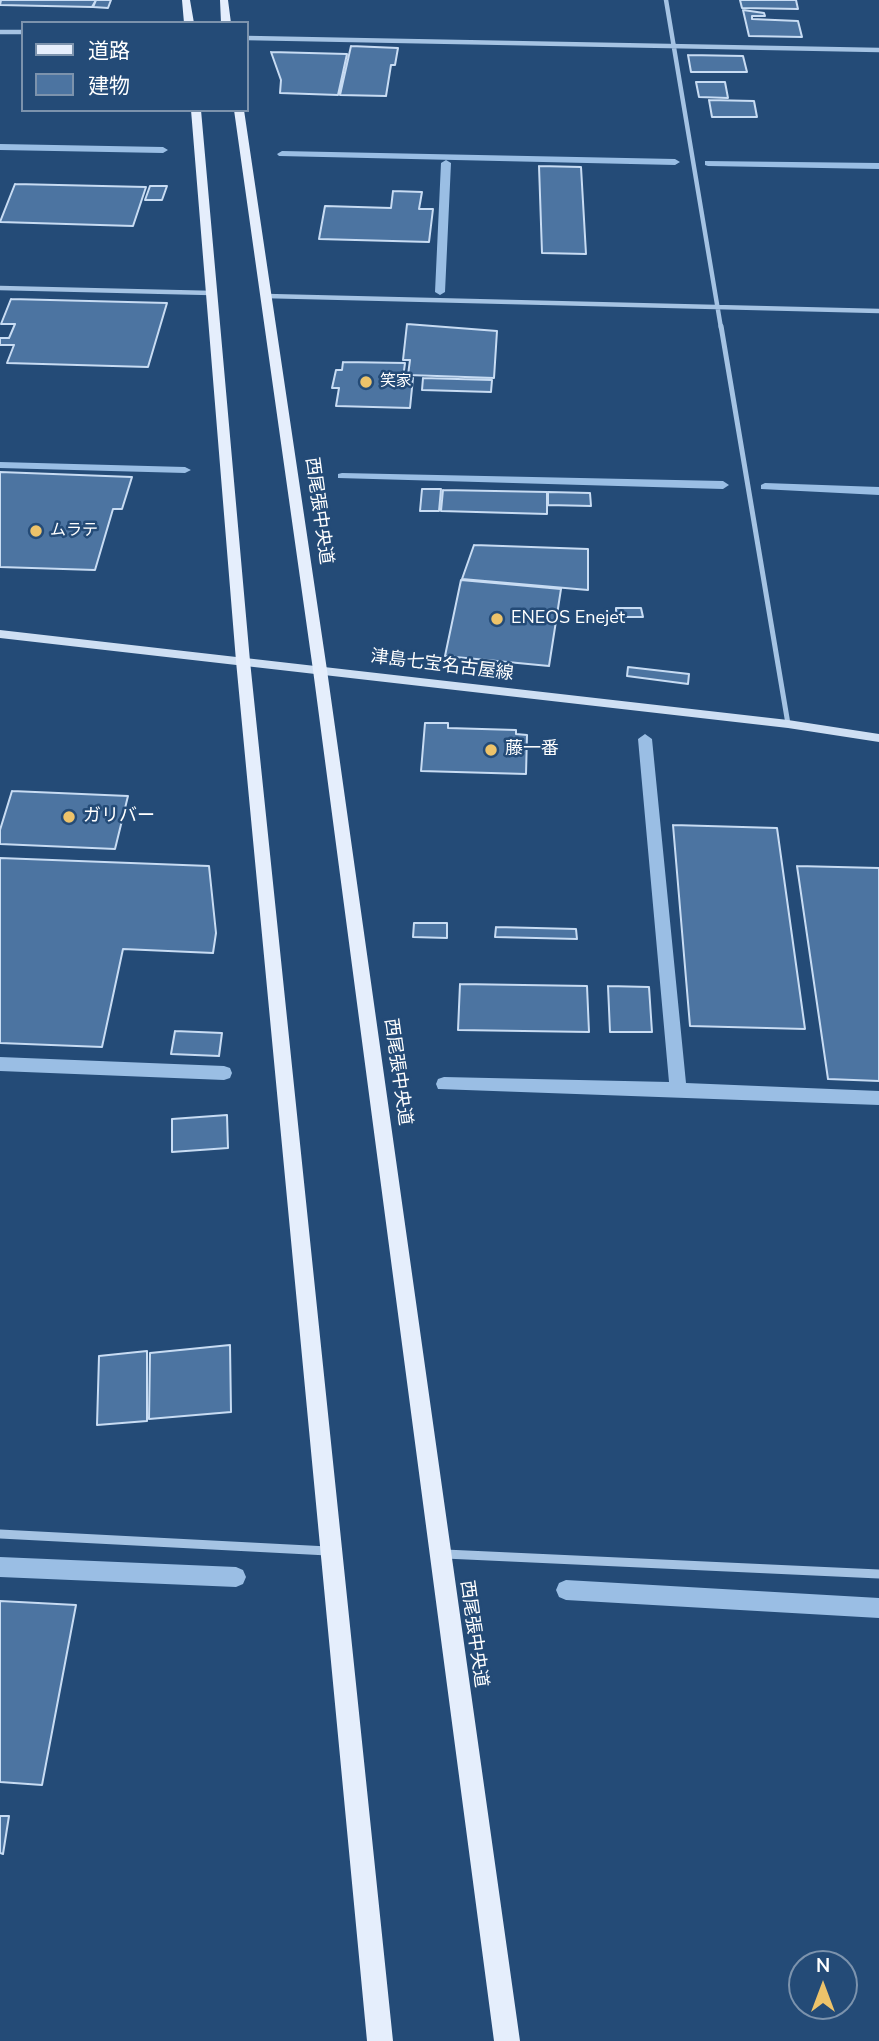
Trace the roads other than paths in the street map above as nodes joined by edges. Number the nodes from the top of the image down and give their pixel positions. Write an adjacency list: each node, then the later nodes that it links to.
1 (186, 0): 4 (main road)
2 (224, 0): 5 (main road)
3 (666, 0): 9 (street)
4 (189, 21)
5 (226, 21)
6 (0, 32): 7 (street)
7 (21, 32)
8 (248, 38): 9 (street)
9 (674, 46): 10 (street); 16 (street)
10 (879, 50)
11 (196, 112): 14 (main road)
12 (239, 112): 15 (main road, 西尾張中央道)
13 (0, 288): 14 (street)
14 (212, 293): 19 (main road)
15 (266, 296): 16 (street); 20 (main road, 西尾張中央道)
16 (718, 307): 17 (street); 21 (street)
17 (879, 311)
18 (0, 634): 19 (main road, 津島七宝名古屋線)
19 (243, 661): 20 (main road, 津島七宝名古屋線); 24 (main road)
20 (320, 670): 21 (main road, 津島七宝名古屋線); 25 (main road, 西尾張中央道)
21 (788, 724): 22 (main road, 津島七宝名古屋線)
22 (879, 738)
23 (0, 1534): 24 (street)
24 (332, 1552): 27 (main road)
25 (441, 1554): 26 (street); 28 (main road, 西尾張中央道)
26 (879, 1574)
27 (380, 2041)
28 (507, 2041)

